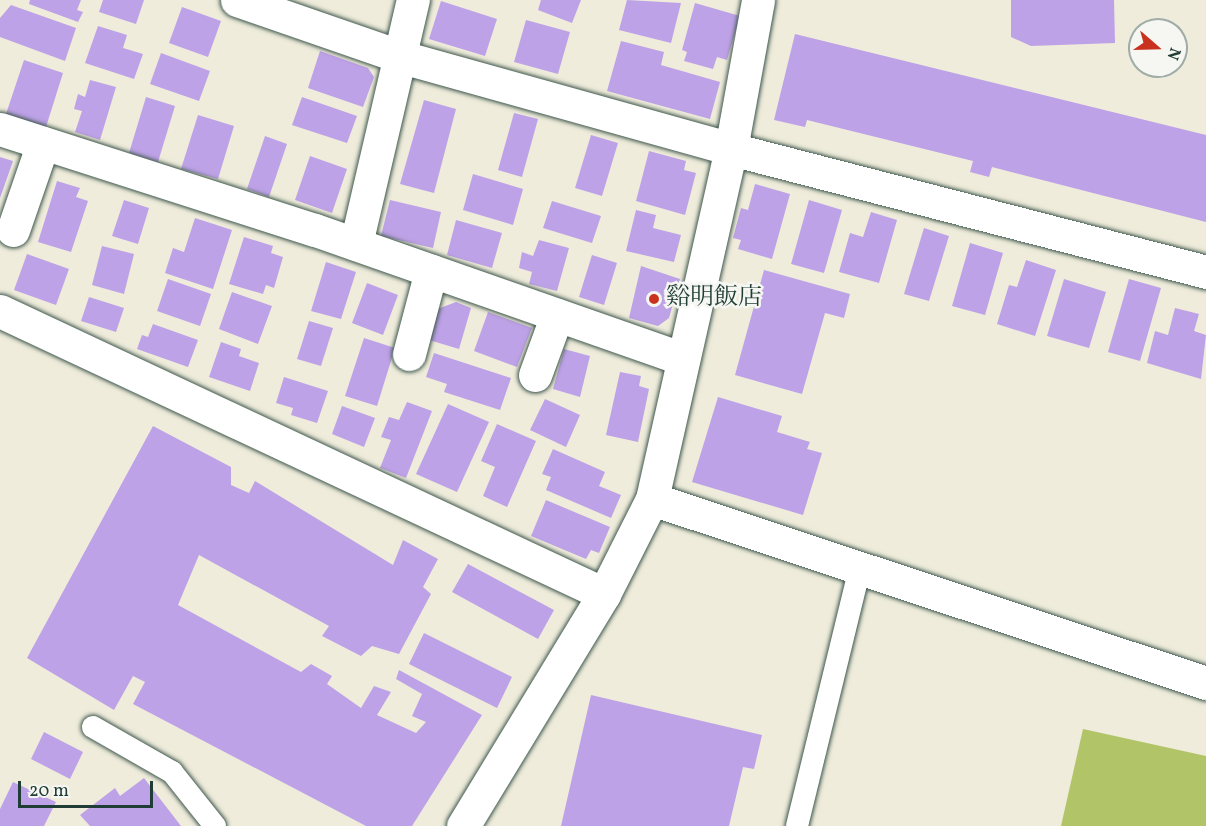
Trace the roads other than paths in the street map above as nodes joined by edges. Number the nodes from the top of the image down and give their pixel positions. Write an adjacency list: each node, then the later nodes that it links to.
1 (237, 0): 4 (street)
2 (413, 0): 4 (street)
3 (758, 0): 7 (street)
4 (402, 57): 7 (street); 9 (street)
5 (0, 129): 6 (street)
6 (43, 143): 8 (street); 9 (street)
7 (731, 149): 11 (street); 15 (street)
8 (13, 230)
9 (356, 244): 10 (street)
10 (431, 271): 13 (street); 14 (street)
11 (1206, 272)
12 (0, 311): 19 (street)
13 (557, 315): 15 (street); 16 (street)
14 (409, 354)
15 (683, 359): 17 (street)
16 (535, 375)
17 (652, 499): 18 (street); 19 (street)
18 (860, 568): 20 (street); 24 (lane)
19 (604, 594): 23 (street)
20 (1206, 683)
21 (93, 727): 22 (lane)
22 (215, 826)
23 (463, 826)
24 (797, 826)

